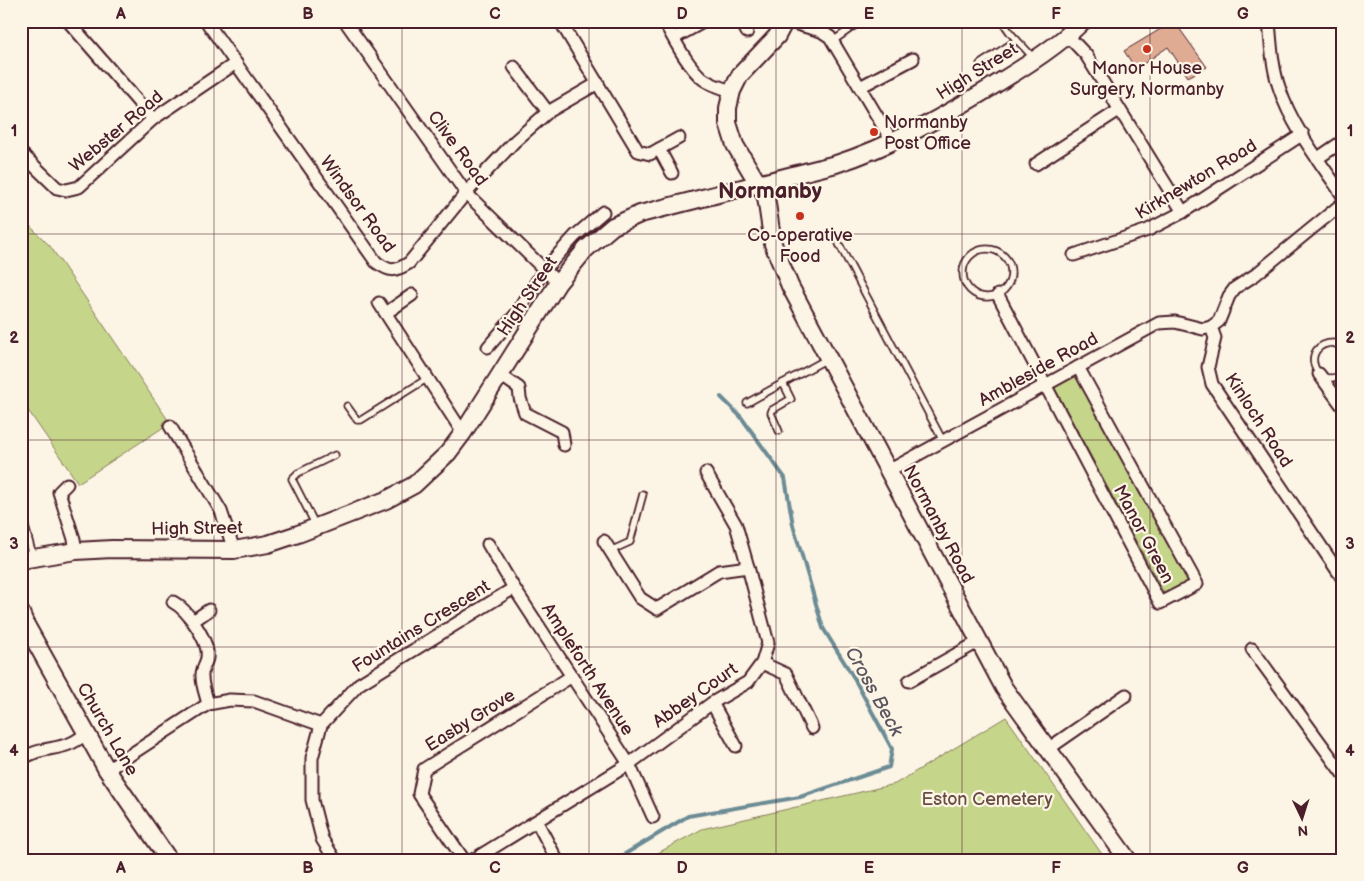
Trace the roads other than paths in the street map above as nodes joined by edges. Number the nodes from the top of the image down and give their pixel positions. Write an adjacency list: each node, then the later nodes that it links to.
1 (68, 21): 26 (street)
2 (206, 21): 18 (street, Windsor Road)
3 (345, 21): 37 (street, Clive Road)
4 (560, 21): 21 (street)
5 (664, 21): 13 (street)
6 (705, 21): 13 (street)
7 (786, 21): 15 (street); 23 (street)
8 (861, 21): 15 (lane)
9 (1003, 21): 14 (lane)
10 (1083, 21): 12 (street, High Street)
11 (1269, 21): 27 (street)
12 (1068, 36): 17 (street, High Street); 24 (street)
13 (674, 38): 23 (street)
14 (1016, 40): 17 (lane); 19 (lane)
15 (833, 41): 22 (street)
16 (913, 59): 22 (street)
17 (1034, 59): 30 (street, High Street)
18 (236, 63): 26 (street, Webster Road); 37 (street, Windsor Road)
19 (980, 64)
20 (514, 67): 25 (street)
21 (598, 83): 25 (street, Windsor Road); 31 (street)
22 (860, 87): 30 (street)
23 (732, 91): 36 (street, Normanby Road)
24 (1119, 110): 34 (street); 41 (street)
25 (548, 112): 37 (street, Windsor Road)
26 (154, 119): 32 (street, Webster Road)
27 (1302, 134): 33 (street); 41 (street, Kirknewton Road)
28 (679, 138): 31 (street)
29 (1343, 141): 33 (street)
30 (893, 143): 36 (street, High Street)
31 (655, 152): 35 (street)
32 (21, 153)
33 (1318, 158): 38 (street)
34 (1036, 164)
35 (672, 174)
36 (759, 184): 45 (street, High Street); 53 (street, Normanby Road)
37 (466, 192): 44 (street, Clive Road)
38 (1343, 196)
39 (1343, 202): 50 (street)
40 (603, 212): 44 (street)
41 (1183, 212): 43 (street, Kirknewton Road)
42 (839, 244): 67 (lane)
43 (1074, 255)
44 (544, 270): 45 (street, Clive Road); 51 (street)
45 (558, 283): 56 (street, High Street)
46 (412, 295): 49 (street)
47 (998, 295): 47 (lane); 60 (street)
48 (379, 303): 49 (street)
49 (386, 313): 58 (street)
50 (1211, 327): 54 (street, Ambleside Road); 83 (street, Kinloch Road)
51 (488, 348)
52 (1343, 348): 57 (lane)
53 (828, 358): 59 (lane); 70 (street, Normanby Road)
54 (1078, 367): 60 (street, Ambleside Road); 60 (street, Manor Green)
55 (1343, 373): 57 (lane)
56 (499, 374): 66 (street, High Street); 68 (street)
57 (1319, 374): 63 (street)
58 (428, 378): 62 (lane); 66 (street)
59 (784, 383): 61 (lane); 65 (lane)
60 (1045, 385): 67 (street, Ambleside Road)
61 (747, 403)
62 (347, 406)
63 (1343, 407)
64 (170, 426): 78 (street)
65 (779, 431)
66 (463, 433): 75 (street, High Street)
67 (943, 441): 70 (street, Ambleside Road)
68 (564, 445)
69 (335, 455): 75 (lane)
70 (888, 471): 89 (street, Normanby Road)
71 (706, 473): 82 (street, Abbey Court)
72 (67, 484): 79 (street)
73 (643, 494): 80 (lane)
74 (21, 511): 81 (lane)
75 (316, 527): 78 (street, High Street)
76 (604, 541): 80 (street)
77 (488, 544): 84 (street, Ampleforth Avenue)
78 (234, 550): 79 (street, High Street)
79 (76, 551): 81 (street, High Street)
80 (610, 552): 82 (street)
81 (27, 559)
82 (748, 567): 91 (street, Abbey Court)
83 (1343, 579)
84 (514, 588): 92 (street, Ampleforth Avenue); 97 (street, Fountains Crescent)
85 (173, 602): 88 (street)
86 (209, 610): 88 (street)
87 (21, 613): 99 (street, Church Lane)
88 (193, 621): 96 (street)
89 (978, 642): 93 (street); 101 (street, Normanby Road)
90 (1252, 649): 105 (street)
91 (762, 663): 95 (street, Abbey Court); 98 (street)
92 (572, 676): 103 (street, Ampleforth Avenue); 110 (street, Easby Grove)
93 (909, 680)
94 (1126, 695): 101 (street)
95 (712, 703): 100 (street); 103 (street, Abbey Court)
96 (208, 704): 97 (street); 104 (street)
97 (322, 726): 109 (street, Fountains Crescent)
98 (812, 728)
99 (87, 734): 102 (street); 104 (street, Church Lane)
100 (736, 746)
101 (1048, 749): 113 (street, Normanby Road)
102 (23, 755)
103 (629, 764): 106 (street, Ampleforth Avenue); 107 (street, Abbey Court)
104 (107, 770): 108 (street, Church Lane)
105 (1343, 774)
106 (653, 817)
107 (536, 822): 111 (street, Abbey Court); 112 (street)
108 (169, 860)
109 (336, 860)
110 (464, 860)
111 (472, 860)
112 (557, 860)
113 (1128, 860)

